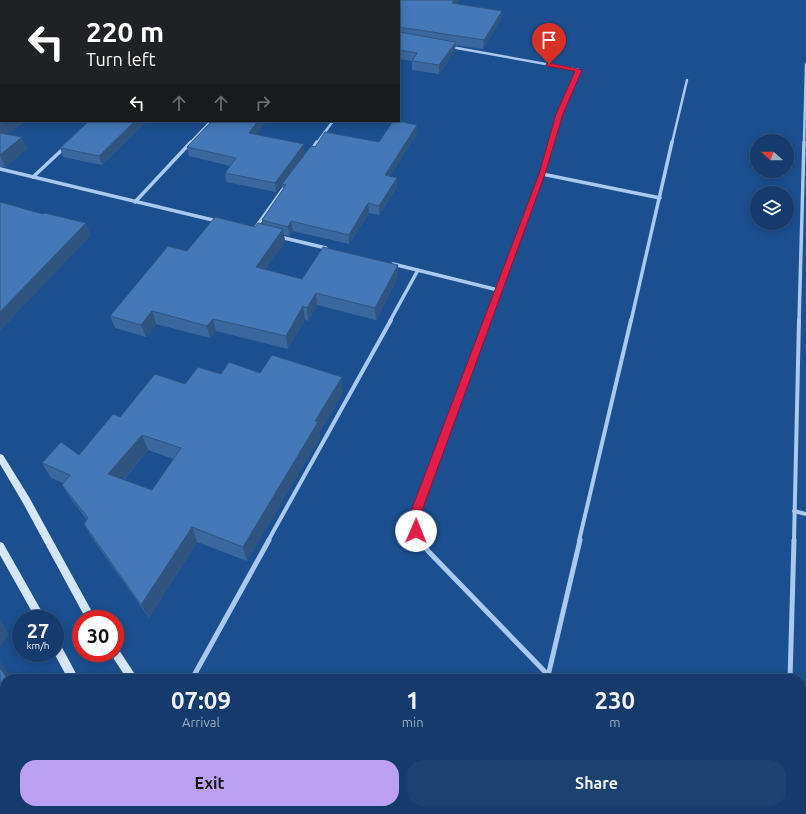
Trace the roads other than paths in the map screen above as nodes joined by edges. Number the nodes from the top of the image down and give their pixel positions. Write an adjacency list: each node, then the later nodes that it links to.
1 (446, 46): 9 (street)
2 (806, 64): 22 (street)
3 (687, 80): 12 (street)
4 (210, 122): 13 (street)
5 (331, 122): 7 (street)
6 (66, 146): 10 (street)
7 (309, 153)
8 (0, 169): 10 (street)
9 (542, 174): 12 (street); 20 (street)
10 (33, 177): 13 (street)
11 (290, 179): 15 (street)
12 (660, 198): 33 (street)
13 (135, 202): 14 (street)
14 (224, 223)
15 (261, 232)
16 (276, 236): 17 (street)
17 (328, 248)
18 (388, 263): 19 (street)
19 (418, 270): 20 (street); 31 (street)
20 (498, 290): 32 (street)
21 (0, 456): 26 (main road)
22 (794, 511): 23 (street); 34 (street)
23 (806, 514)
24 (0, 546): 25 (main road)
25 (36, 610)
26 (86, 610)
27 (64, 661): 29 (main road)
28 (121, 662): 30 (main road)
29 (71, 674)
30 (130, 674)
31 (195, 674)
32 (547, 674)
33 (551, 674)
34 (790, 674)

